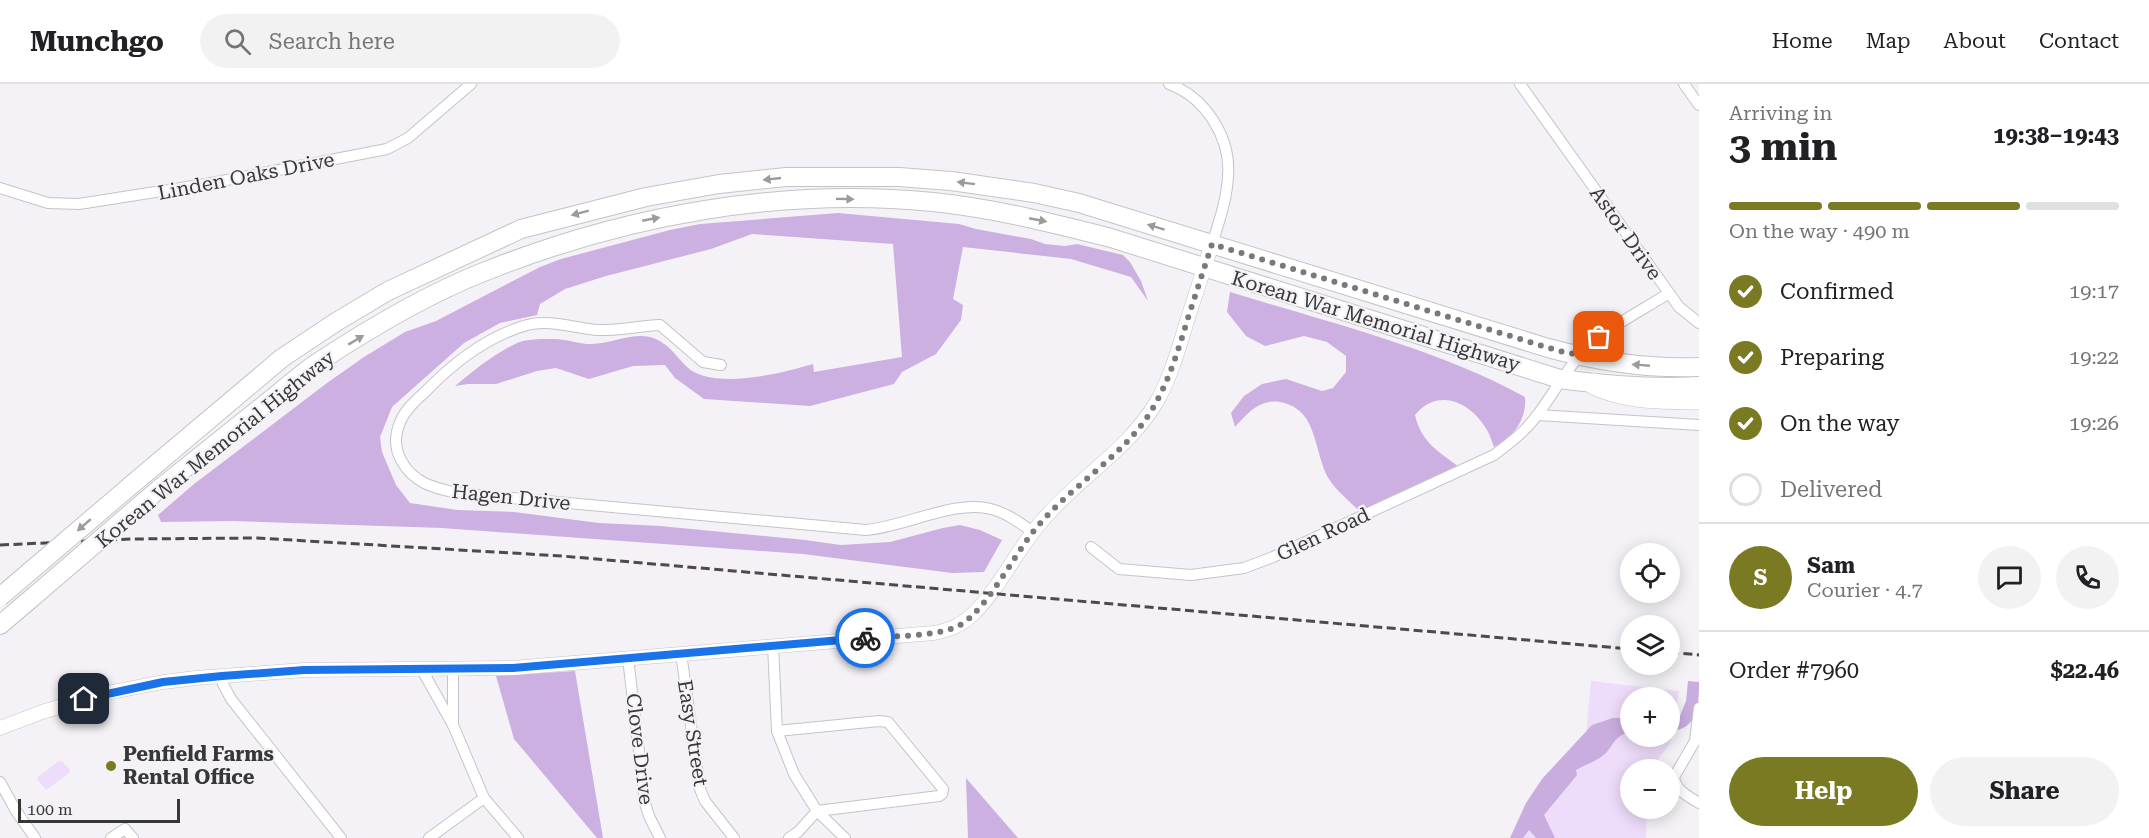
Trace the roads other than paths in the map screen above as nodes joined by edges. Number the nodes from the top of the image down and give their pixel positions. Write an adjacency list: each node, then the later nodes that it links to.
1 (471, 84): 6 (street, Linden Oaks Drive)
2 (1169, 84): 7 (street)
3 (1520, 84): 9 (street, Astor Drive)
4 (1684, 84): 5 (street)
5 (1699, 105)
6 (0, 188)
7 (1212, 244): 8 (street); 11 (main road, Korean War Memorial Highway); 22 (main road, Korean War Memorial Highway, one-way to 22, bridge)
8 (1204, 267): 14 (main road, Korean War Memorial Highway); 20 (street); 23 (main road, Korean War Memorial Highway, one-way to 8, bridge)
9 (1669, 293): 10 (street); 11 (street, Astor Drive)
10 (1699, 323)
11 (1580, 355): 13 (main road, Korean War Memorial Highway, one-way to 11); 14 (street, Glen Road)
12 (721, 365): 20 (street, Hagen Drive)
13 (1699, 367)
14 (1560, 379): 15 (main road, Korean War Memorial Highway); 18 (street, Glen Road)
15 (1594, 384): 16 (main road, Korean War Memorial Highway); 17 (highway)
16 (1699, 386)
17 (1699, 399)
18 (1538, 415): 19 (street); 21 (street, Glen Road)
19 (1699, 425)
20 (1033, 532): 24 (street)
21 (1091, 547)
22 (0, 597)
23 (0, 625)
24 (773, 645): 25 (street); 33 (street)
25 (681, 653): 26 (street); 45 (street, Easy Street)
26 (628, 658): 28 (street); 44 (street, Clove Drive)
27 (422, 670): 28 (street); 29 (street); 31 (street)
28 (453, 670): 31 (street)
29 (222, 676): 32 (street); 41 (street)
30 (1699, 708): 36 (street)
31 (453, 725): 35 (street)
32 (0, 728)
33 (777, 731): 37 (street); 37 (street)
34 (0, 782): 38 (street)
35 (484, 798): 42 (street); 43 (street)
36 (1699, 803)
37 (818, 811): 46 (street); 47 (street)
38 (35, 838)
39 (111, 838): 40 (street)
40 (133, 838)
41 (341, 838)
42 (429, 838)
43 (518, 838)
44 (660, 838)
45 (734, 838)
46 (789, 838)
47 (845, 838)

